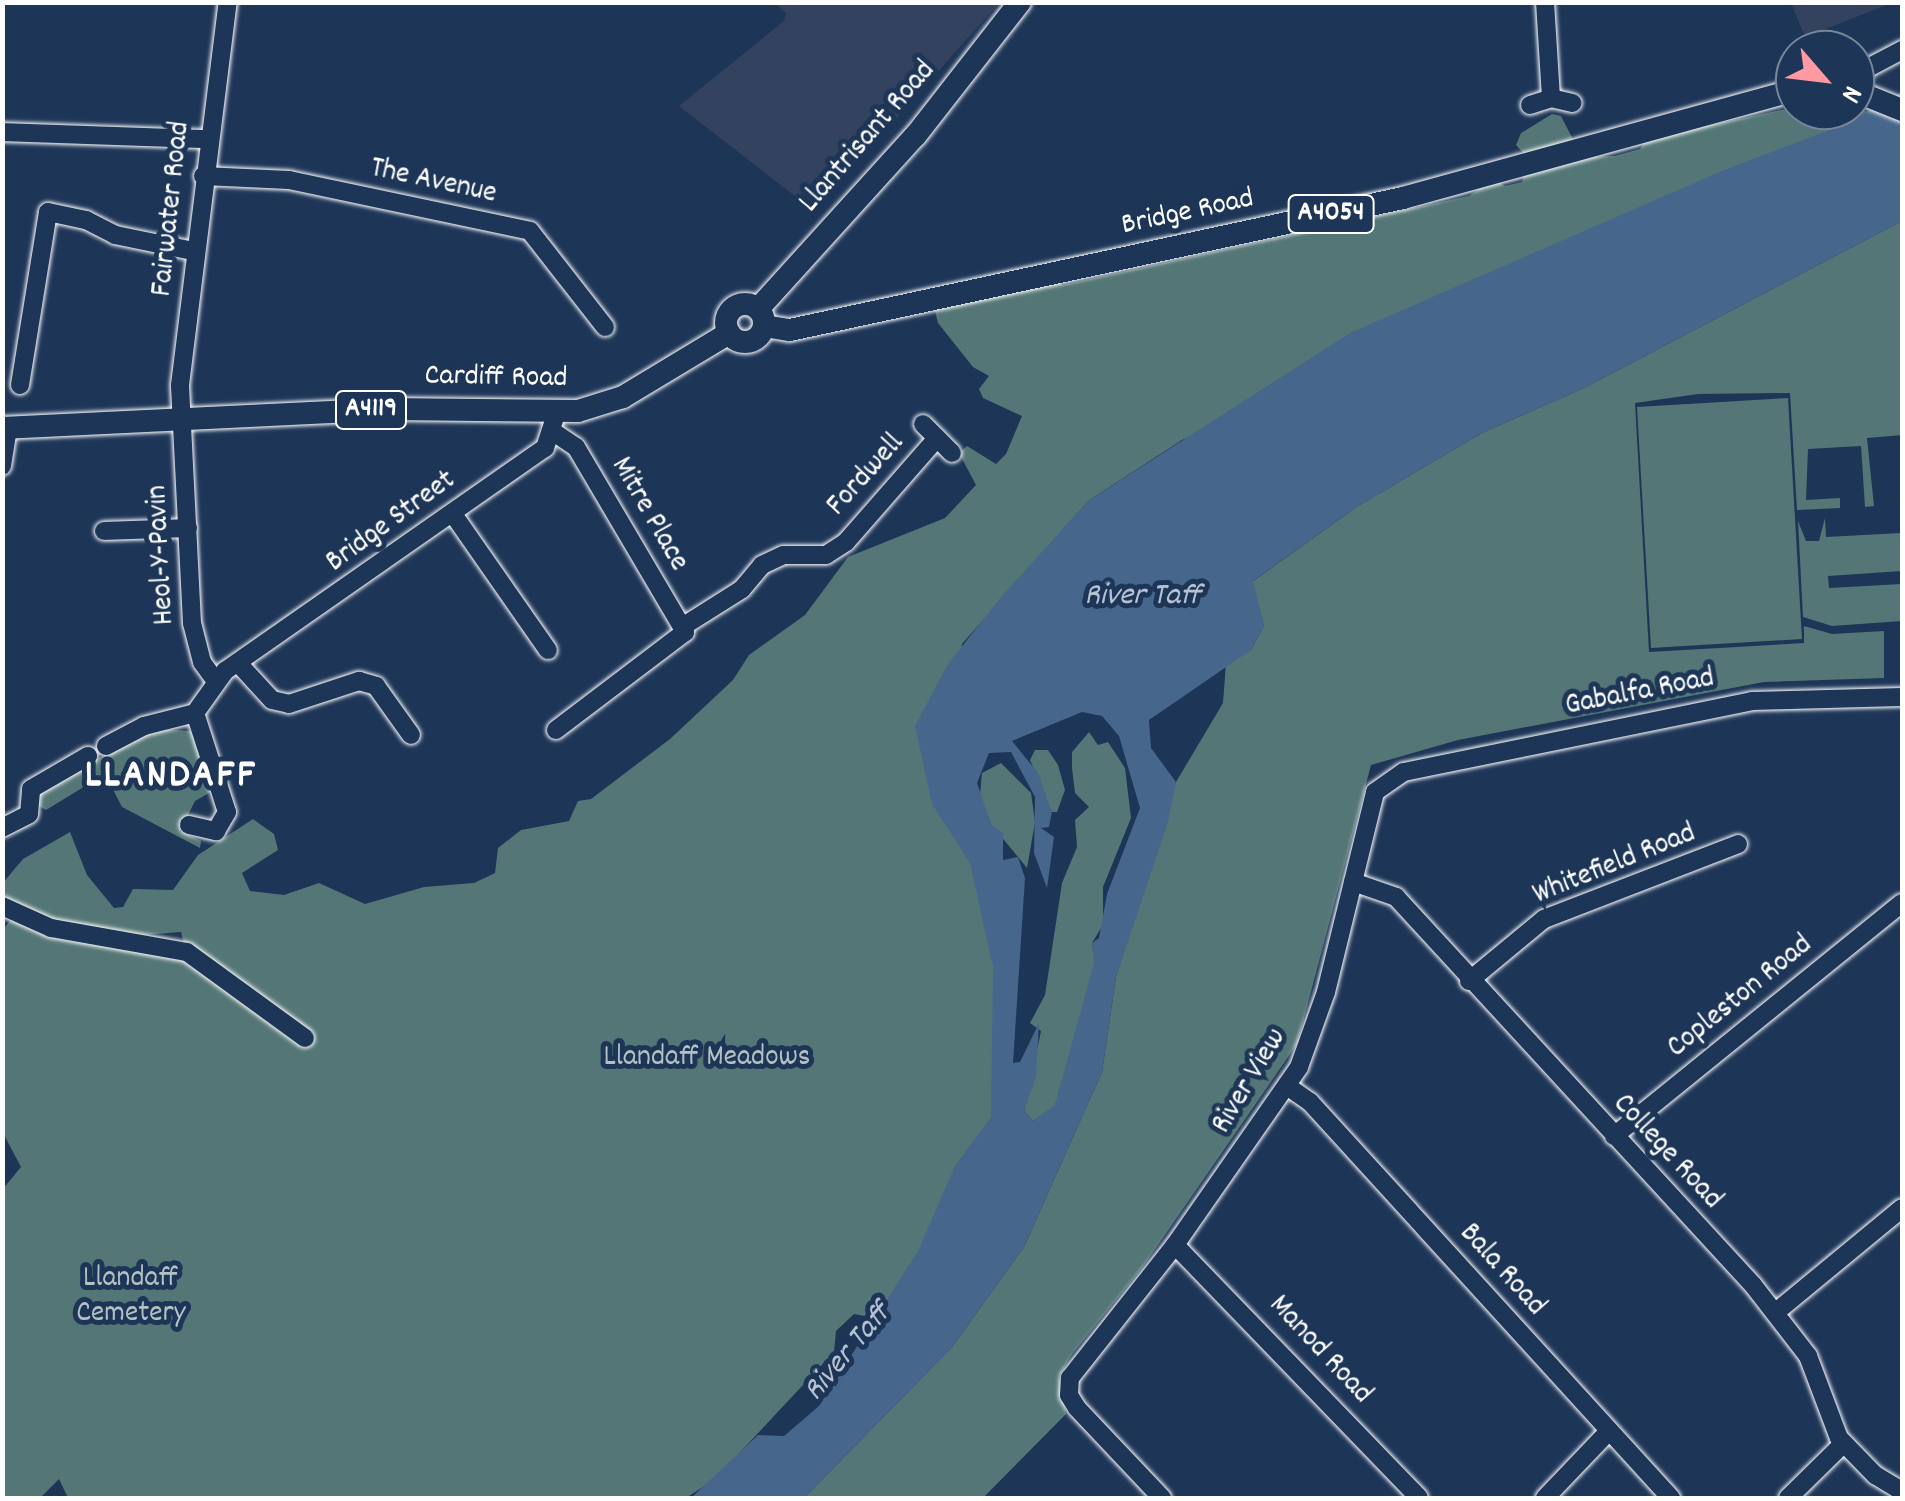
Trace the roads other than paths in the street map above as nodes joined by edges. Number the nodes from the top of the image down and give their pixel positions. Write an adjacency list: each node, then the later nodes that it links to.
1 (228, 2): 13 (street, Fairwater Road)
2 (1020, 2): 16 (main road, Llantrisant Road)
3 (1544, 2): 7 (street)
4 (1902, 50): 5 (street)
5 (1875, 64)
6 (1775, 96): 16 (main road, Bridge Road / A4054)
7 (1550, 98): 9 (street); 10 (street)
8 (1875, 98): 11 (main road)
9 (1572, 103)
10 (1530, 105)
11 (1902, 110)
12 (2, 132): 13 (street)
13 (207, 139): 14 (street, Fairwater Road)
14 (203, 176): 15 (street, Fairwater Road); 17 (street, The Avenue)
15 (193, 251): 19 (street); 20 (street, Fairwater Road)
16 (761, 318): 18 (main road, Bridge Road)
17 (605, 327)
18 (729, 334): 21 (main road, Cardiff Road / A4119)
19 (20, 384)
20 (186, 421): 21 (main road, Cardiff Road / A4119); 23 (main road, Cardiff Road / A4119); 28 (street, Heol-Y-Pavin)
21 (556, 422): 27 (street, Bridge Street); 30 (street, Mitre Place)
22 (923, 424): 24 (street)
23 (5, 428): 26 (street)
24 (937, 438): 25 (street); 30 (street, Fordwell)
25 (952, 453)
26 (2, 466)
27 (453, 514): 31 (street); 32 (street, Bridge Street)
28 (188, 528): 29 (street); 33 (street, Heol-Y-Pavin)
29 (104, 531)
30 (684, 630): 36 (street, Fordwell)
31 (548, 650)
32 (238, 663): 33 (street, Bridge Street); 37 (street)
33 (215, 680): 35 (street)
34 (1902, 697): 40 (street, Gabalfa Road)
35 (195, 714): 38 (street); 41 (street)
36 (556, 730)
37 (411, 735)
38 (106, 746)
39 (88, 756): 42 (street)
40 (1392, 776): 44 (street, River View)
41 (189, 824)
42 (2, 828)
43 (1738, 844): 47 (street, Whitefield Road)
44 (1353, 882): 47 (street, College Road); 49 (street, River View)
45 (1902, 903): 50 (street, Copleston Road)
46 (2, 906): 48 (street)
47 (1469, 982): 50 (street, College Road)
48 (305, 1038)
49 (1287, 1086): 52 (street, River View); 54 (street, Bala Road)
50 (1614, 1136): 53 (street, College Road)
51 (1902, 1208): 53 (street)
52 (1175, 1244): 57 (street, River View); 58 (street, Manod Road)
53 (1776, 1312): 55 (street, College Road)
54 (1609, 1431): 59 (street); 60 (street, Bala Road)
55 (1843, 1444): 56 (street); 61 (street)
56 (1902, 1490)
57 (1162, 1498)
58 (1419, 1498)
59 (1545, 1498)
60 (1671, 1498)
61 (1788, 1498)

